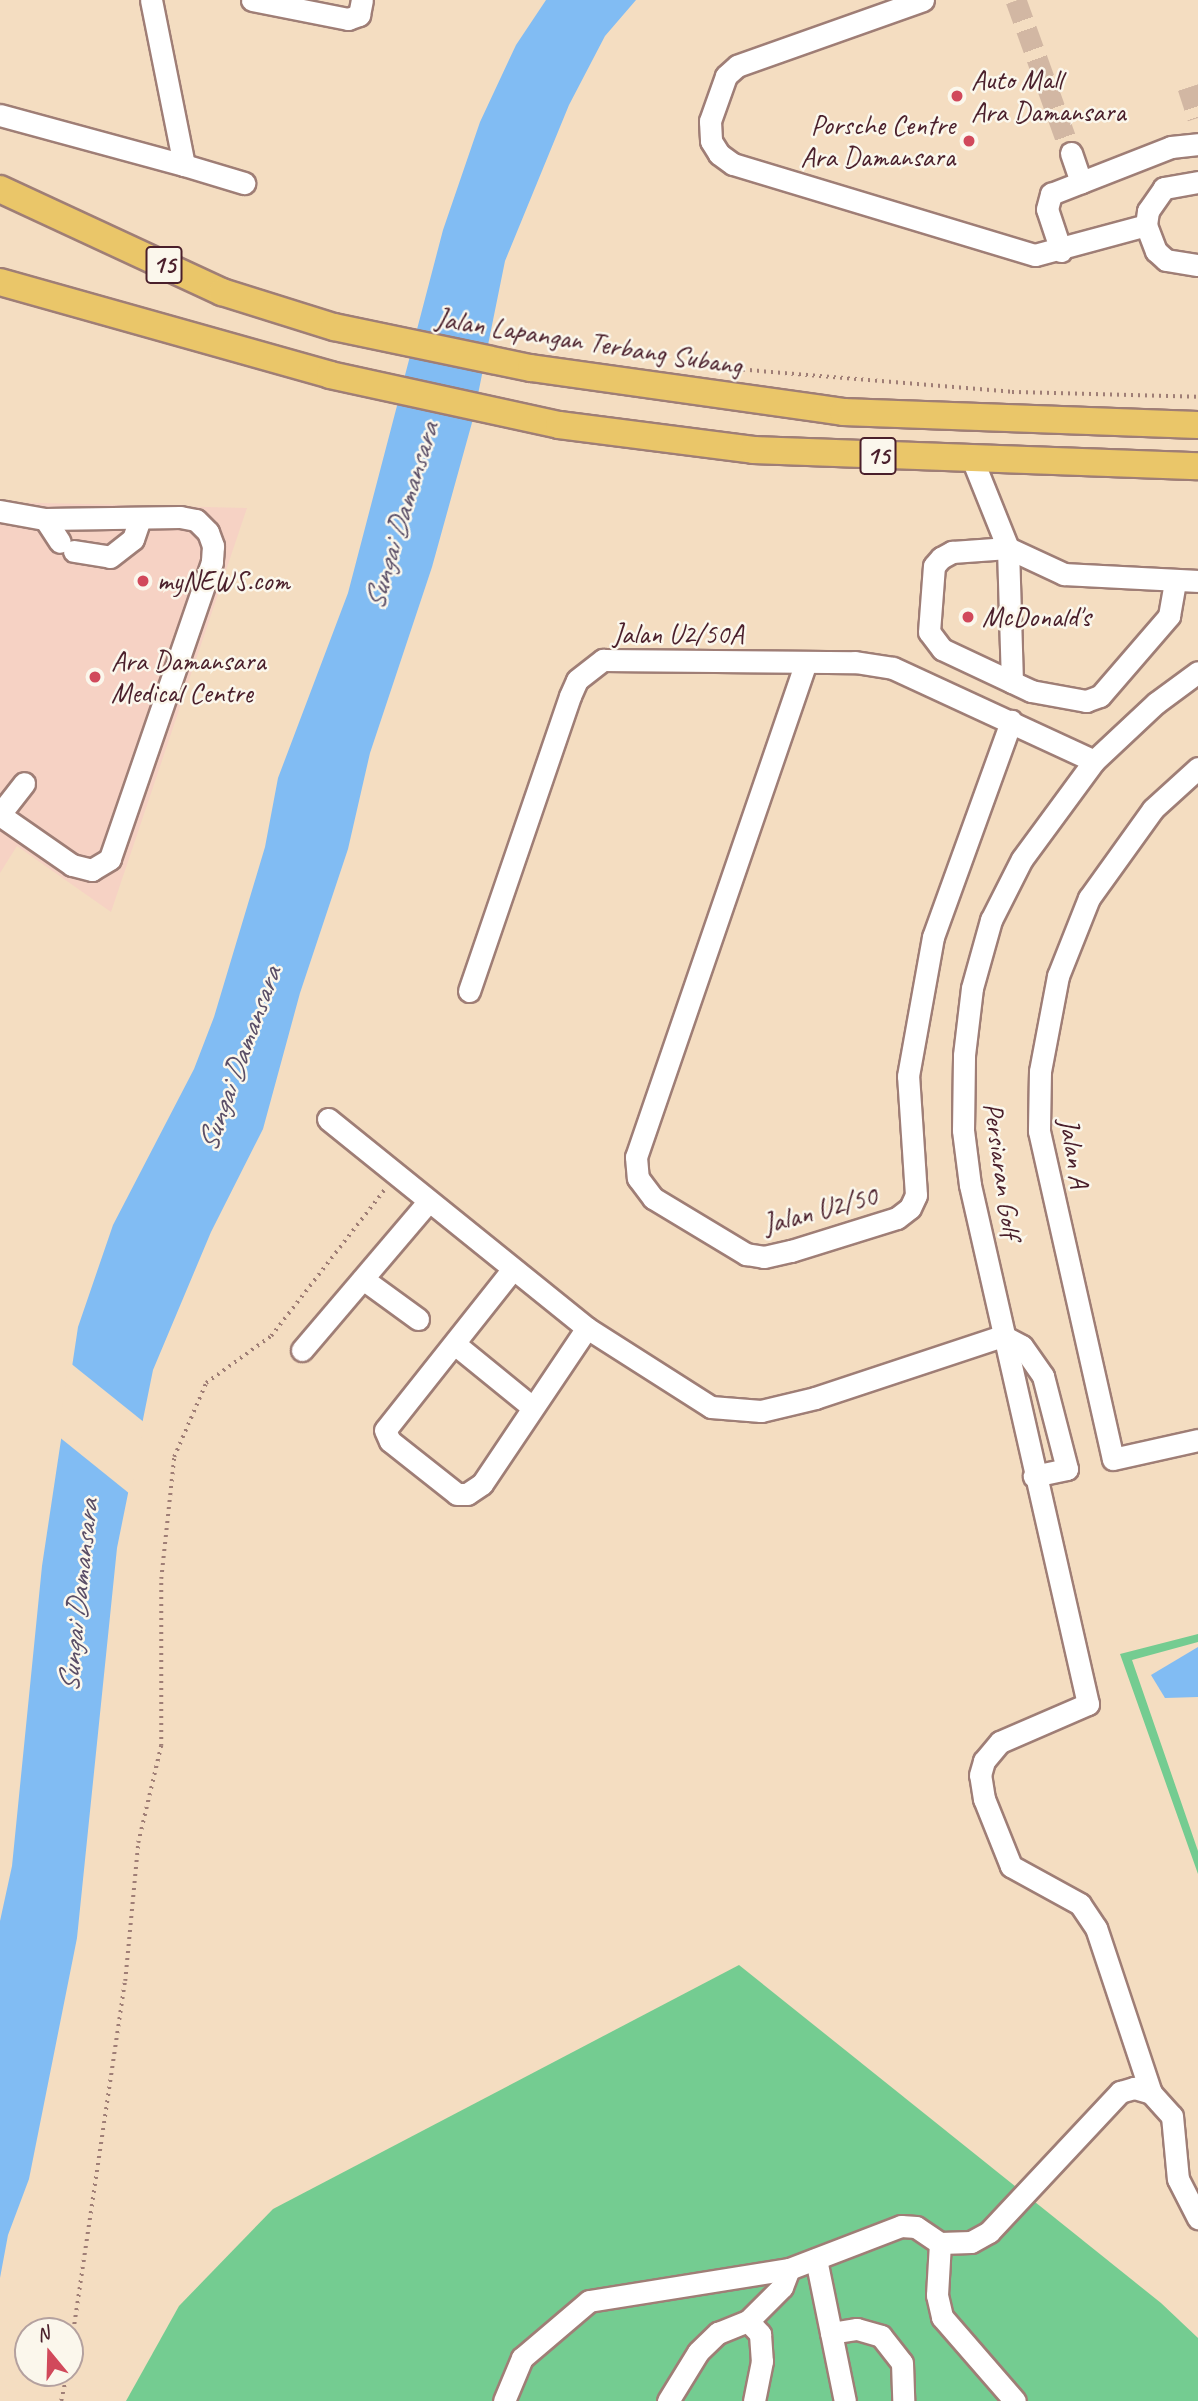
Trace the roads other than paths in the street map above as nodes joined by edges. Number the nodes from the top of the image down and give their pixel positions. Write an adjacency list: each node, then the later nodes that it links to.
1 (151, 0): 8 (street)
2 (252, 0): 3 (street)
3 (362, 0)
4 (923, 0): 14 (street)
5 (0, 115): 8 (street)
6 (1198, 144): 9 (street)
7 (1070, 153): 9 (street)
8 (184, 165): 11 (street)
9 (1081, 182): 14 (street)
10 (1198, 182): 13 (street)
11 (244, 183)
12 (0, 188): 18 (main road, Jalan Lapangan Terbang Subang / 15)
13 (1146, 225): 14 (street); 15 (street)
14 (1061, 251)
15 (1198, 265)
16 (0, 282): 17 (main road, 15)
17 (13, 291): 19 (main road, 15)
18 (1198, 425)
19 (974, 461): 20 (main road, 15); 24 (street)
20 (1198, 466)
21 (0, 511): 22 (street)
22 (45, 519): 23 (street); 23 (street)
23 (140, 519): 34 (street)
24 (1008, 548): 25 (street); 29 (street); 29 (street)
25 (1175, 581): 26 (street); 29 (street)
26 (1198, 581)
27 (806, 662): 30 (street, Jalan U2/50A); 30 (street, Jalan U2/50); 35 (street, Jalan U2/50A)
28 (1198, 672): 31 (street, Persiaran Golf)
29 (1012, 682)
30 (1011, 721): 31 (street, Jalan U2/50A)
31 (1094, 761): 42 (street, Persiaran Golf)
32 (1198, 768): 46 (street, Jalan A)
33 (24, 783): 34 (street)
34 (0, 814)
35 (468, 991)
36 (328, 1119): 37 (street)
37 (428, 1202): 38 (street); 39 (street)
38 (512, 1270): 41 (street); 43 (street)
39 (363, 1279): 40 (street); 44 (street)
40 (418, 1319)
41 (587, 1328): 42 (street); 45 (street)
42 (1003, 1336): 47 (street, Persiaran Golf); 47 (street)
43 (456, 1346): 45 (street); 45 (street)
44 (302, 1350)
45 (532, 1407)
46 (1198, 1440)
47 (1034, 1476): 48 (street, Persiaran Golf)
48 (1151, 2093): 49 (street); 50 (street)
49 (1198, 2218)
50 (940, 2243): 51 (street); 60 (street)
51 (816, 2259): 52 (street); 54 (street)
52 (789, 2269): 53 (street); 55 (street)
53 (748, 2321): 56 (street); 57 (street)
54 (831, 2333): 58 (street); 59 (street)
55 (504, 2401)
56 (668, 2401)
57 (754, 2401)
58 (845, 2401)
59 (903, 2401)
60 (1015, 2401)

